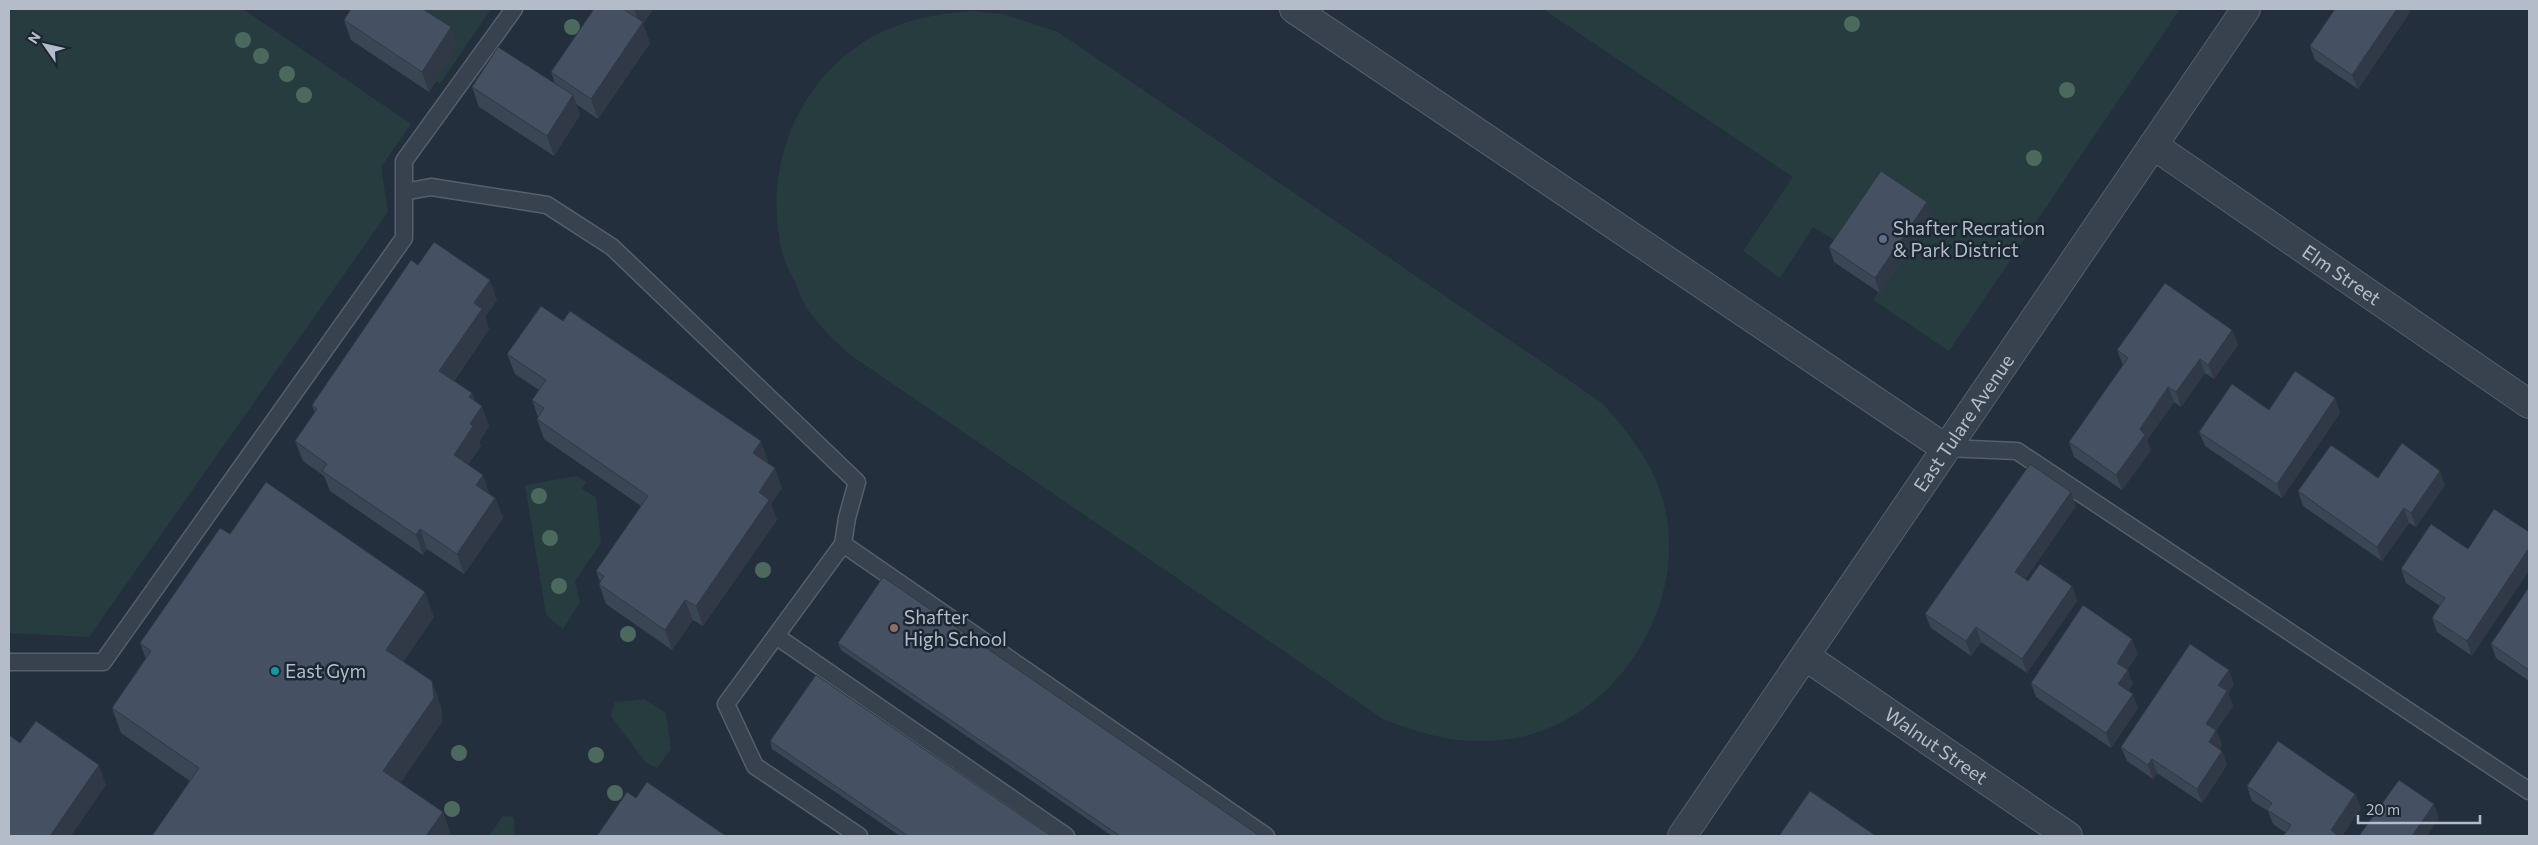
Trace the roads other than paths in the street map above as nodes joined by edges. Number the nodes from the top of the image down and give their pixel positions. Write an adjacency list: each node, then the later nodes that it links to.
1 (514, 9): 5 (lane)
2 (1294, 9): 7 (street)
3 (2246, 9): 4 (street, East Tulare Avenue)
4 (2153, 145): 6 (street, Elm Street); 7 (street, East Tulare Avenue)
5 (404, 192): 8 (lane); 11 (lane)
6 (2529, 404)
7 (1945, 448): 10 (street, East Tulare Avenue); 12 (lane)
8 (843, 544): 9 (lane); 15 (lane)
9 (776, 636): 13 (lane); 14 (lane)
10 (1805, 656): 16 (street, East Tulare Avenue); 17 (street, Walnut Street)
11 (9, 662)
12 (2529, 791)
13 (859, 836)
14 (1066, 836)
15 (1266, 836)
16 (1682, 836)
17 (2068, 836)

